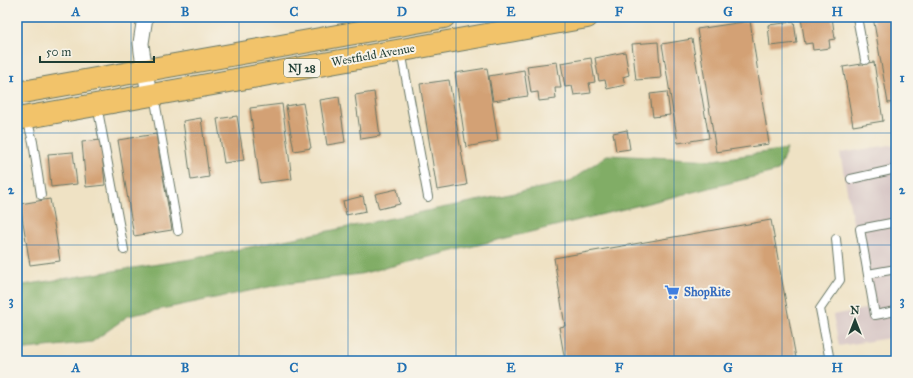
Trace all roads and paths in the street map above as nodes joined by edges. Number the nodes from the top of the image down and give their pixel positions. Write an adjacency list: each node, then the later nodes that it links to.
1 (145, 17): 9 (street)
2 (444, 17): 5 (main road, Westfield Avenue / NJ 28)
3 (587, 17): 6 (main road, Westfield Avenue / NJ 28)
4 (856, 17): 8 (lane)
5 (422, 19): 6 (street); 9 (main road, Westfield Avenue / NJ 28)
6 (427, 45): 7 (main road, Westfield Avenue / NJ 28)
7 (401, 50): 11 (main road, Westfield Avenue / NJ 28); 17 (lane)
8 (865, 60)
9 (144, 70): 10 (main road, Westfield Avenue / NJ 28); 11 (street)
10 (17, 93)
11 (152, 94): 12 (main road, Westfield Avenue / NJ 28); 19 (lane)
12 (97, 104): 13 (main road, Westfield Avenue / NJ 28); 21 (lane)
13 (22, 118): 16 (lane)
14 (896, 169): 15 (lane)
15 (851, 179)
16 (41, 195)
17 (428, 197)
18 (896, 222): 23 (lane)
19 (178, 231)
20 (836, 240): 25 (lane)
21 (124, 250)
22 (896, 269): 23 (lane)
23 (868, 274): 24 (lane)
24 (896, 311)
25 (830, 361)

